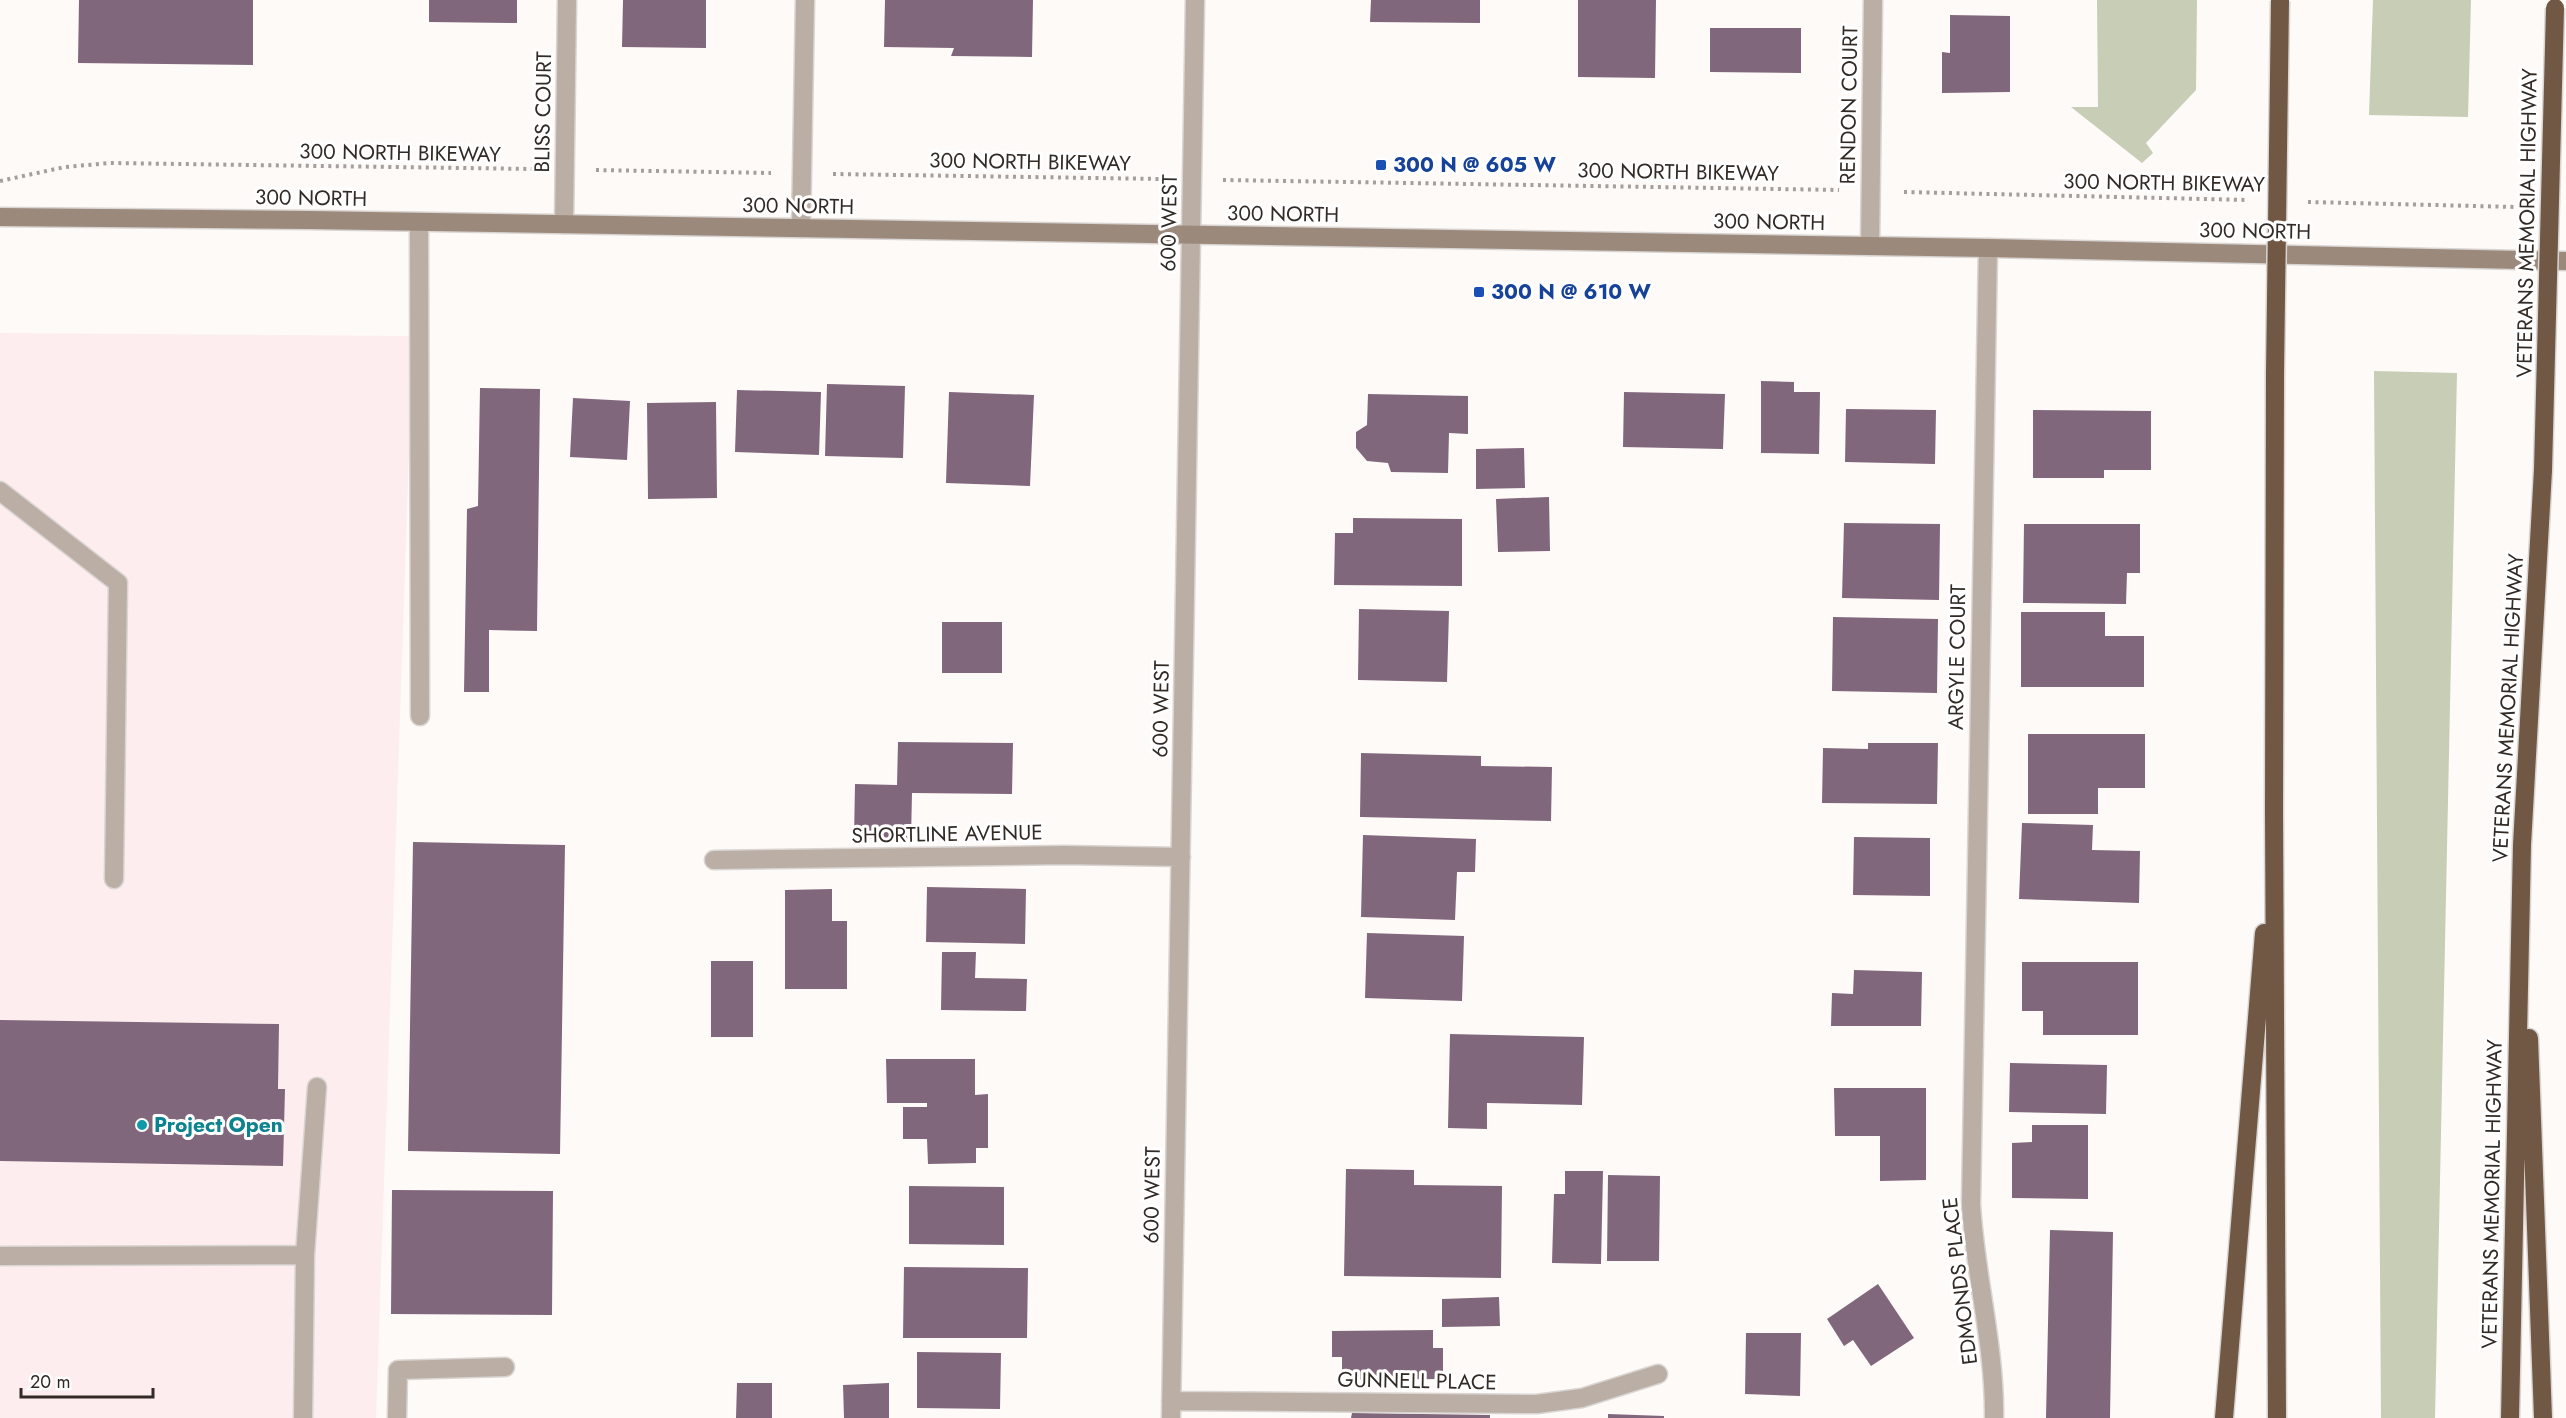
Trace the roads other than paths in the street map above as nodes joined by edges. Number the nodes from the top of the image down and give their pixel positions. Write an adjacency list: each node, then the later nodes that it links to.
1 (567, 0): 9 (street, BLISS COURT)
2 (805, 0): 10 (street)
3 (1195, 0): 11 (street, 600 WEST)
4 (1873, 0): 12 (street, RENDON COURT)
5 (2280, 1): 17 (highway, bridge)
6 (2555, 4): 18 (highway, VETERANS MEMORIAL HIGHWAY, bridge)
7 (0, 217): 8 (street, 300 NORTH)
8 (419, 222): 9 (street, 300 NORTH); 16 (street)
9 (564, 224): 10 (street, 300 NORTH)
10 (801, 228): 11 (street, 300 NORTH)
11 (1191, 234): 12 (street, 300 NORTH); 19 (street, 600 WEST)
12 (1870, 246): 13 (street, 300 NORTH)
13 (1988, 248): 14 (street, 300 NORTH); 22 (street, ARGYLE COURT)
14 (2566, 261)
15 (0, 491): 21 (street)
16 (420, 716)
17 (2274, 812): 32 (highway); 33 (highway)
18 (2522, 845): 34 (highway, VETERANS MEMORIAL HIGHWAY); 35 (highway)
19 (1181, 857): 20 (street, SHORTLINE AVENUE); 28 (street, 600 WEST)
20 (714, 860)
21 (114, 879)
22 (1973, 1067): 31 (street, EDMONDS PLACE)
23 (317, 1087): 25 (street)
24 (0, 1256): 25 (street)
25 (305, 1256): 29 (street)
26 (505, 1367): 30 (street)
27 (1658, 1374): 28 (street, GUNNELL PLACE)
28 (1171, 1410)
29 (303, 1418)
30 (397, 1418)
31 (1994, 1418)
32 (2224, 1418)
33 (2277, 1418)
34 (2510, 1418)
35 (2543, 1418)

